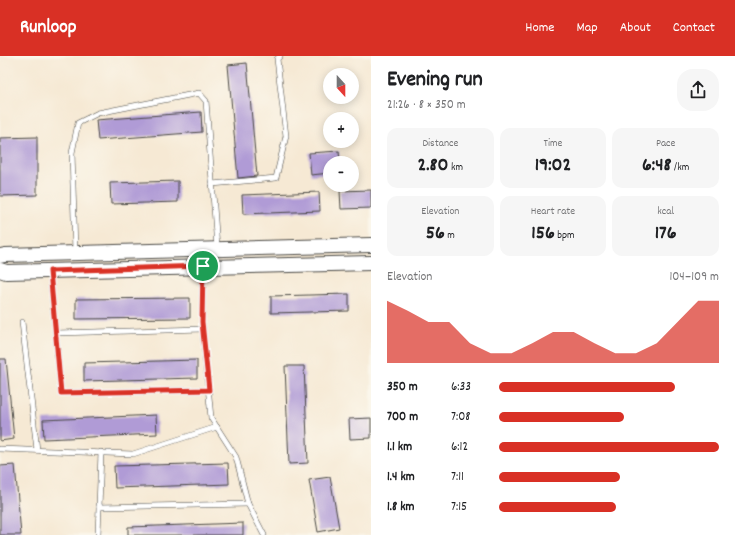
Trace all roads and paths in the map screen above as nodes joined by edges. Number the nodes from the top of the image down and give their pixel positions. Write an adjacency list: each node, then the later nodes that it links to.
1 (280, 56): 2 (lane)
2 (212, 184): 4 (lane); 5 (lane)
3 (371, 245): 4 (street)
4 (213, 249): 5 (street); 8 (lane)
5 (75, 253): 6 (street)
6 (0, 256)
7 (371, 262): 8 (street)
8 (203, 266): 10 (street); 12 (lane)
9 (0, 270): 10 (street)
10 (50, 271): 13 (lane)
11 (22, 322): 17 (lane)
12 (203, 329): 13 (lane); 14 (lane)
13 (56, 333): 14 (lane)
14 (209, 390): 15 (lane)
15 (217, 427): 18 (lane); 19 (lane)
16 (0, 449): 17 (lane)
17 (37, 450): 18 (lane)
18 (101, 452): 20 (lane)
19 (248, 504): 20 (lane); 22 (lane)
20 (99, 507): 21 (lane)
21 (98, 535)
22 (264, 535)

